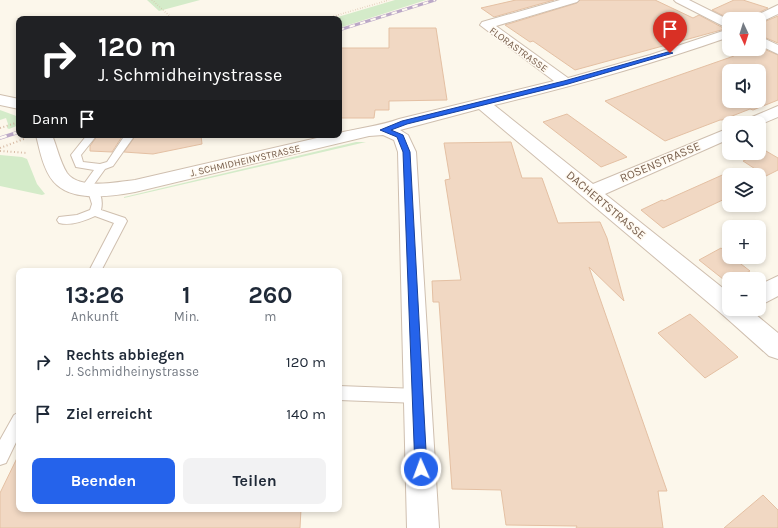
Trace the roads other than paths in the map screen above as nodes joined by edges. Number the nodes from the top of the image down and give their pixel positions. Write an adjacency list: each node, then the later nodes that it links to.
1 (573, 0): 9 (street, FLORASTRASSE)
2 (680, 0): 5 (street)
3 (778, 9): 4 (street)
4 (766, 15)
5 (722, 21)
6 (722, 35): 9 (street, J. SCHMIDHEINYSTRASSE)
7 (766, 44): 8 (street)
8 (778, 50)
9 (566, 83): 12 (street, J. SCHMIDHEINYSTRASSE)
10 (0, 100): 11 (street)
11 (16, 103)
12 (483, 104): 15 (street, J. SCHMIDHEINYSTRASSE); 24 (street, DACHERTSTRASSE)
13 (778, 111): 14 (street)
14 (766, 116)
15 (383, 130): 17 (street, J. SCHMIDHEINYSTRASSE); 34 (street)
16 (722, 135): 24 (street, ROSENSTRASSE)
17 (342, 137)
18 (45, 138): 23 (street, J. SCHMIDHEINYSTRASSE)
19 (94, 138): 22 (lane)
20 (126, 138): 22 (lane)
21 (339, 138): 23 (street, J. SCHMIDHEINYSTRASSE)
22 (101, 167): 23 (lane)
23 (90, 189): 25 (lane)
24 (591, 192): 30 (street, DACHERTSTRASSE)
25 (95, 212): 26 (lane); 27 (lane)
26 (63, 220)
27 (97, 268)
28 (778, 285): 29 (street)
29 (766, 292)
30 (722, 300)
31 (741, 316): 32 (street, DACHERTSTRASSE)
32 (778, 348)
33 (342, 393): 34 (lane)
34 (418, 396): 37 (street)
35 (16, 426): 36 (lane)
36 (0, 457)
37 (424, 528)

